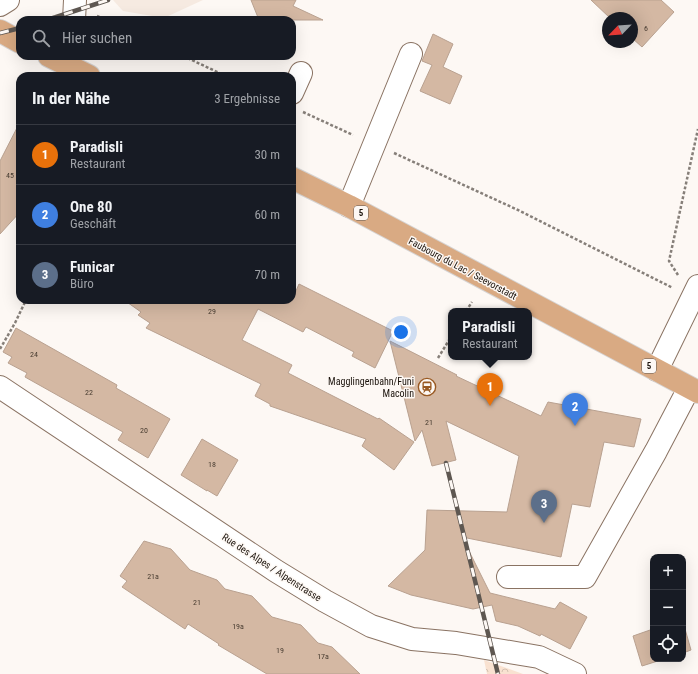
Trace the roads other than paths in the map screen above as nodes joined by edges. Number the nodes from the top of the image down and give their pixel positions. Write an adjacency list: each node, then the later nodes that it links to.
1 (8, 0): 3 (street)
2 (75, 0): 4 (street)
3 (0, 5)
4 (74, 16)
5 (0, 32): 6 (main road)
6 (16, 40)
7 (411, 54): 13 (street)
8 (70, 61): 9 (main road)
9 (84, 72)
10 (301, 73): 11 (street)
11 (296, 96)
12 (296, 180): 13 (main road, Faubourg du Lac / Seevorstadt / 5)
13 (349, 206): 15 (main road, Faubourg du Lac / Seevorstadt / 5)
14 (695, 292): 15 (street)
15 (657, 370): 17 (main road, Faubourg du Lac / Seevorstadt / 5)
16 (0, 387): 19 (street, Rue des Alpes / Alpenstrasse)
17 (694, 390): 18 (street)
18 (508, 577)
19 (575, 674)

